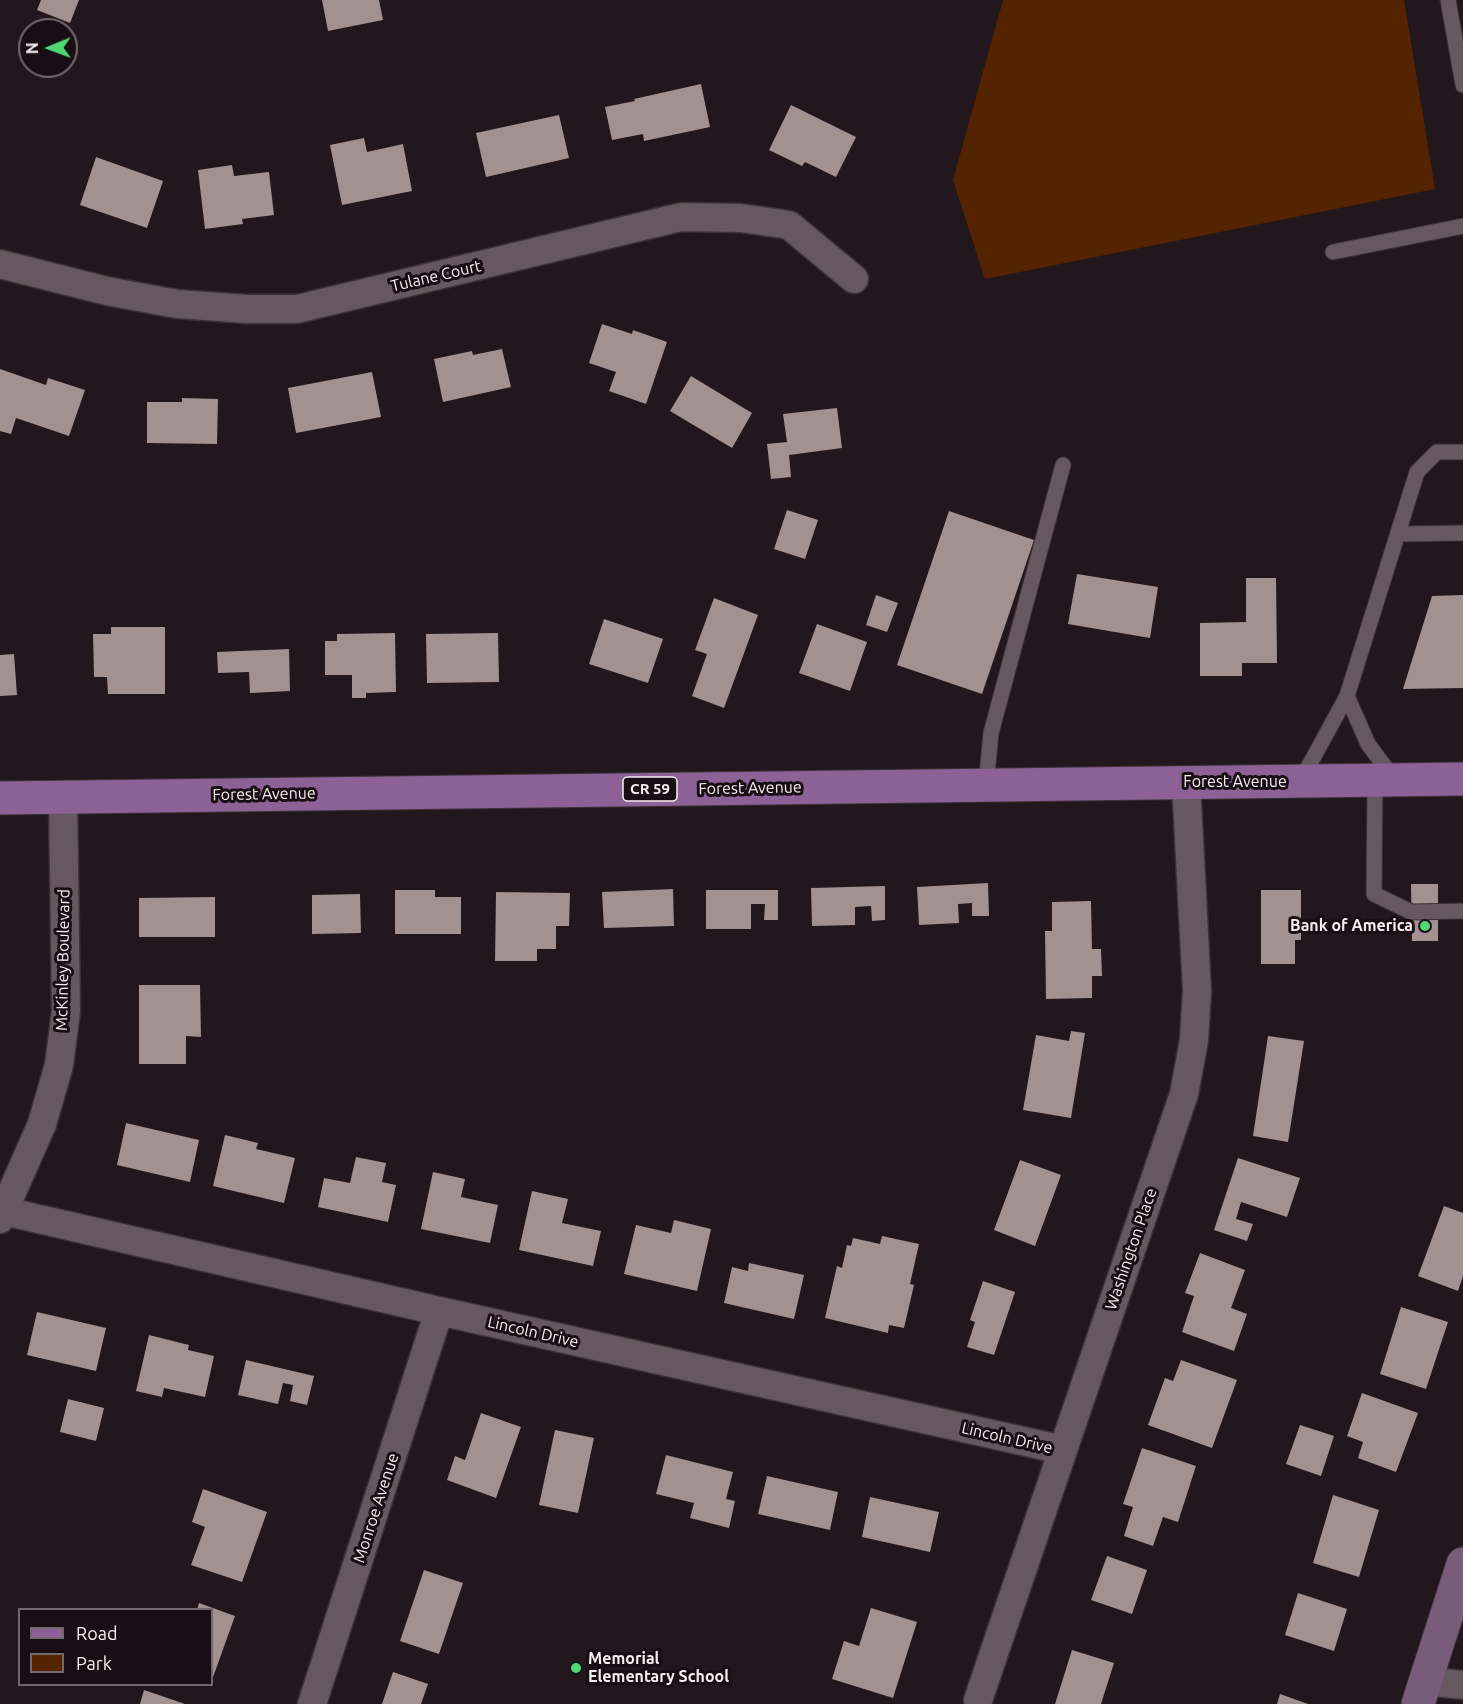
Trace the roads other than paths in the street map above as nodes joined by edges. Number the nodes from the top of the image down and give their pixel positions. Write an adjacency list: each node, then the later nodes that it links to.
1 (1448, 0): 2 (lane)
2 (1463, 85)
3 (1463, 226): 4 (lane)
4 (1332, 252)
5 (0, 264): 6 (street, Tulane Court)
6 (854, 279)
7 (1463, 452): 10 (lane)
8 (1063, 465): 16 (lane)
9 (1463, 533): 10 (lane)
10 (1398, 534): 11 (lane)
11 (1347, 696): 13 (lane); 15 (lane)
12 (1463, 779): 13 (main road, Forest Avenue / CR 59)
13 (1385, 780): 15 (main road, Forest Avenue / CR 59); 19 (lane)
14 (1186, 782): 15 (main road, Forest Avenue / CR 59); 16 (main road, Forest Avenue / CR 59); 22 (street, Washington Place)
15 (1300, 782)
16 (986, 785): 17 (main road, Forest Avenue / CR 59)
17 (63, 797): 18 (main road, Forest Avenue / CR 59); 20 (street, McKinley Boulevard)
18 (0, 798)
19 (1463, 911)
20 (2, 1215): 21 (street, Lincoln Drive)
21 (439, 1311): 22 (street, Lincoln Drive); 27 (street, Monroe Avenue)
22 (1063, 1450): 26 (street, Washington Place)
23 (1463, 1564): 25 (street)
24 (1463, 1685): 25 (street)
25 (1421, 1693)
26 (978, 1700)
27 (312, 1704)

